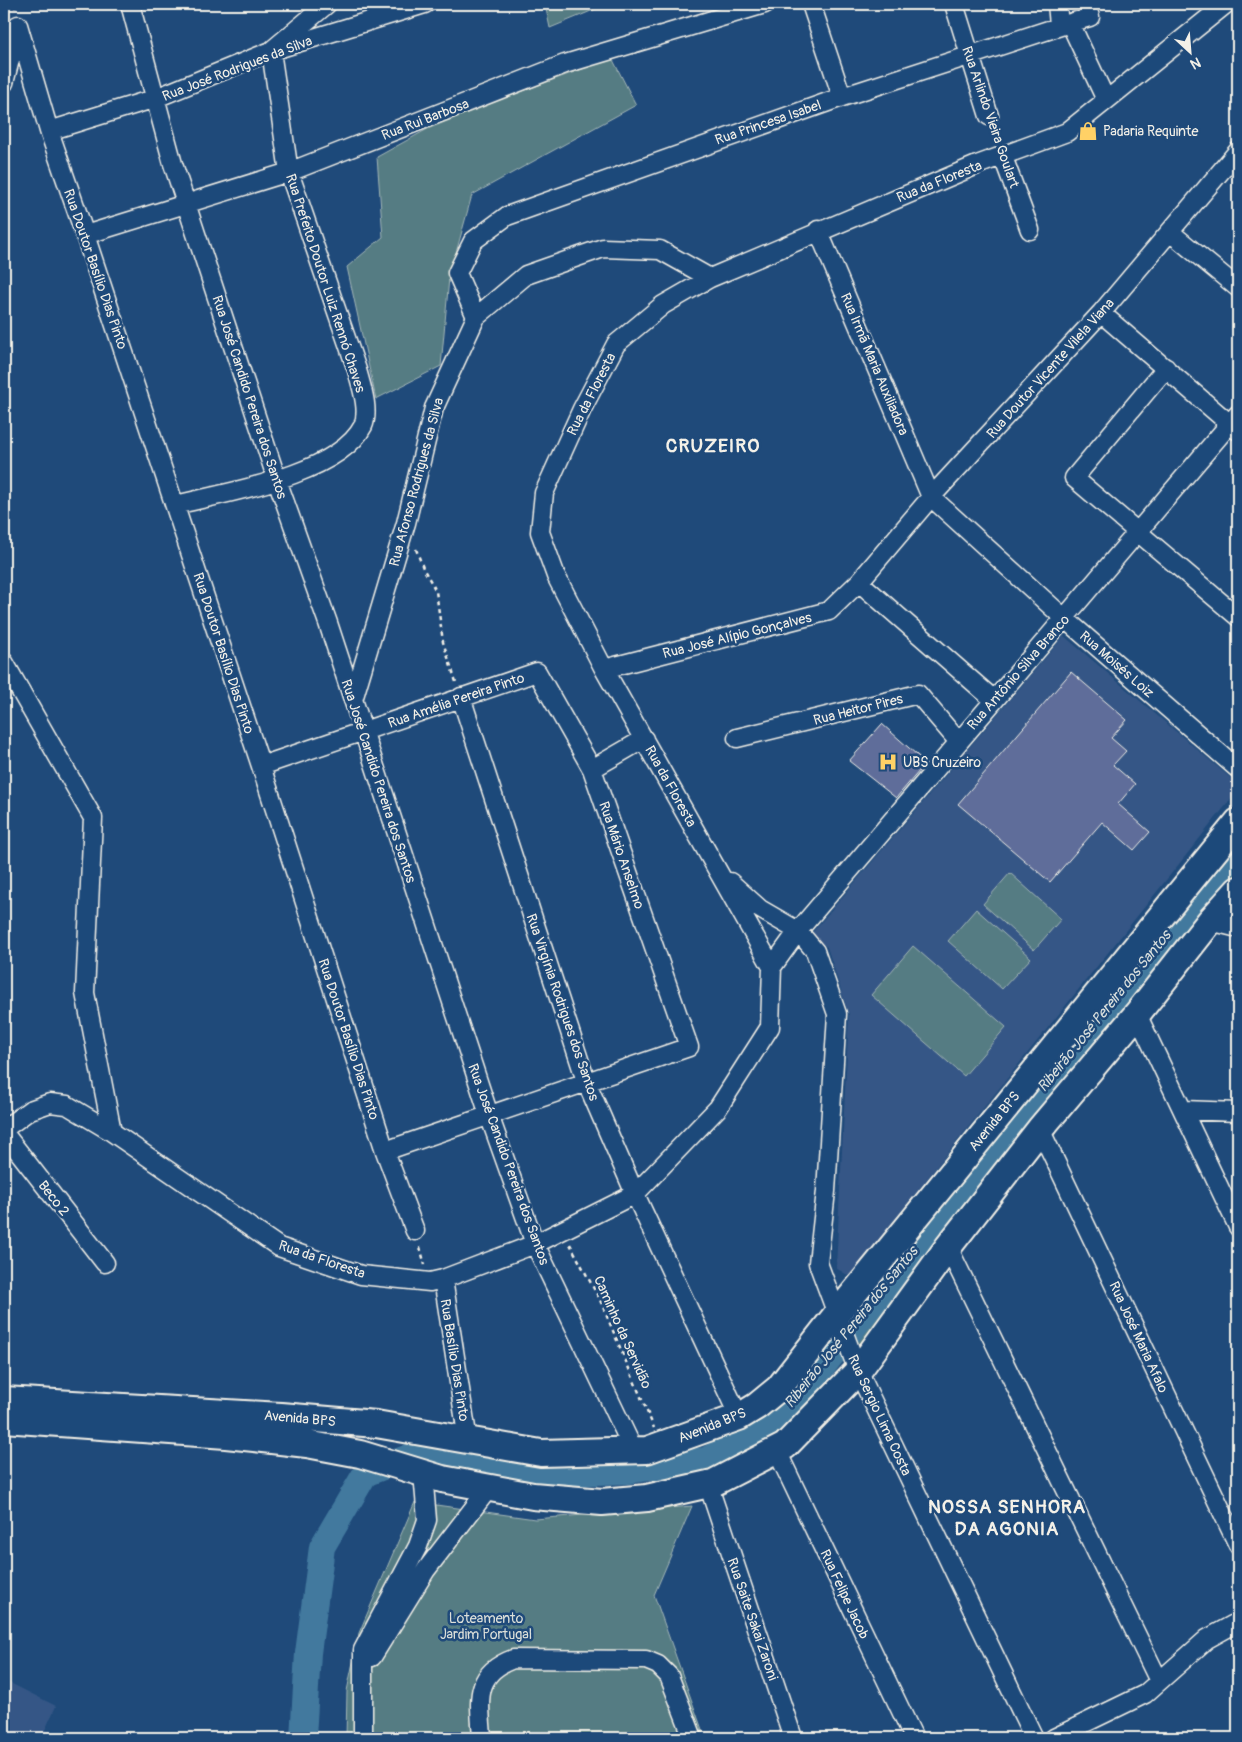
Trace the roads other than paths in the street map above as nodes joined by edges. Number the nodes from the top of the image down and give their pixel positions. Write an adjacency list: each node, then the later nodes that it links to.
1 (130, 4): 15 (street, Rua José Candido Pereira dos Santos)
2 (327, 4): 11 (street)
3 (425, 4): 11 (street, Rua José Rodrigues da Silva)
4 (765, 4): 21 (street, Rua Rui Barbosa)
5 (810, 4): 14 (street)
6 (954, 4): 12 (street, Rua Arlindo Vieira Goulart)
7 (1057, 4): 10 (street)
8 (1086, 4): 10 (street, Rua Princesa Isabel)
9 (1226, 4): 16 (street, Rua da Floresta)
10 (1065, 24): 12 (street, Rua Princesa Isabel); 16 (street)
11 (271, 51): 15 (street, Rua José Rodrigues da Silva); 21 (street, Rua Prefeito Doutor Luiz Rennó Chaves)
12 (969, 55): 14 (street, Rua Princesa Isabel); 17 (street, Rua Arlindo Vieira Goulart)
13 (4, 83): 18 (street, Rua Doutor Basílio Dias Pinto)
14 (842, 96): 30 (street, Rua Princesa Isabel)
15 (156, 98): 18 (street, Rua José Rodrigues da Silva); 22 (street, Rua José Candido Pereira dos Santos)
16 (1106, 100): 20 (street, Rua da Floresta)
17 (989, 116)
18 (49, 131): 26 (street, Rua Doutor Basílio Dias Pinto)
19 (1238, 151): 25 (street, Rua Doutor Vicente Vilela Viana)
20 (1003, 157): 23 (street, Rua da Floresta); 24 (street, Rua Arlindo Vieira Goulart)
21 (290, 172): 22 (street, Rua Rui Barbosa); 33 (street, Rua Prefeito Doutor Luiz Rennó Chaves)
22 (186, 203): 26 (street, Rua Rui Barbosa); 33 (street, Rua José Candido Pereira dos Santos)
23 (818, 230): 27 (street, Rua da Floresta); 34 (street, Rua Irmã Maria Auxiliadora)
24 (1030, 230)
25 (1170, 232): 28 (street); 29 (street, Rua Doutor Vicente Vilela Viana)
26 (85, 234): 35 (street, Rua Doutor Basílio Dias Pinto)
27 (710, 278): 30 (street, Rua Afonso Rodrigues da Silva); 41 (street, Rua da Floresta)
28 (1238, 288)
29 (1101, 313): 31 (street); 34 (street, Rua Doutor Vicente Vilela Viana)
30 (476, 317): 44 (street, Rua Afonso Rodrigues da Silva)
31 (1166, 368): 32 (street); 36 (street)
32 (1235, 423): 36 (street, Rua Antônio Silva Branco)
33 (277, 480): 35 (street, Rua Prefeito Doutor Luiz Rennó Chaves); 44 (street, Rua José Candido Pereira dos Santos)
34 (931, 497): 37 (street, Rua Doutor Vicente Vilela Viana); 39 (street, Rua Moisés Loiz)
35 (175, 505): 50 (street, Rua Doutor Basílio Dias Pinto)
36 (1138, 532): 38 (street); 39 (street, Rua Antônio Silva Branco)
37 (859, 582): 41 (street, Rua José Alípio Gonçalves); 45 (street)
38 (1238, 617)
39 (1064, 618): 45 (street, Rua Antônio Silva Branco); 52 (street, Rua Moisés Loiz)
40 (4, 662): 67 (street)
41 (604, 669): 48 (street, Rua da Floresta)
42 (537, 672): 43 (street, Rua Amélia Pereira Pinto); 51 (street, Rua Mário Anselmo)
43 (461, 697): 46 (street, Rua Amélia Pereira Pinto); 61 (street, Rua Virgínia Rodrigues dos Santos)
44 (353, 700): 46 (street, Rua José Candido Pereira dos Santos)
45 (994, 700): 49 (street, Rua Antônio Silva Branco)
46 (363, 732): 50 (street, Rua Amélia Pereira Pinto); 64 (street, Rua José Candido Pereira dos Santos)
47 (737, 738): 49 (street, Rua Heitor Pires)
48 (644, 739): 51 (street); 54 (street, Rua da Floresta)
49 (958, 742): 58 (street, Rua Antônio Silva Branco)
50 (261, 766): 68 (street, Rua Doutor Basílio Dias Pinto)
51 (592, 769): 61 (street, Rua Mário Anselmo)
52 (1238, 769)
53 (1238, 822): 76 (main road, Avenida BPS)
54 (720, 874): 58 (street, Rua Sergio Lima Costa); 59 (street, Rua da Floresta)
55 (1238, 890): 56 (main road, Avenida BPS)
56 (1210, 921): 57 (street); 60 (main road, Avenida BPS)
57 (1238, 928)
58 (798, 931): 59 (street); 76 (street, Rua Sergio Lima Costa)
59 (772, 967): 69 (street, Rua da Floresta)
60 (1137, 1014): 62 (street); 65 (main road, Avenida BPS)
61 (586, 1081): 64 (street); 69 (street, Rua Virgínia Rodrigues dos Santos)
62 (1183, 1110): 63 (street); 70 (street)
63 (1238, 1112)
64 (489, 1115): 68 (street); 72 (street, Rua José Candido Pereira dos Santos)
65 (1040, 1129): 73 (main road, Avenida BPS); 89 (street, Rua José Maria Afalo)
66 (4, 1131): 67 (street, Rua da Floresta); 74 (street, Beco 2)
67 (112, 1132): 75 (street, Rua da Floresta)
68 (385, 1151): 71 (street, Rua Doutor Basílio Dias Pinto)
69 (635, 1194): 72 (street, Rua da Floresta); 79 (street, Rua Virgínia Rodrigues dos Santos)
70 (1238, 1227)
71 (415, 1231)
72 (534, 1244): 75 (street, Rua da Floresta); 82 (street, Rua José Candido Pereira dos Santos)
73 (948, 1247): 77 (main road, Avenida BPS); 91 (street)
74 (105, 1264)
75 (436, 1281): 81 (street, Rua Basílio Dias Pinto)
76 (838, 1316): 77 (street, Rua Sergio Lima Costa); 79 (main road, Avenida BPS)
77 (857, 1368): 83 (main road, Avenida BPS); 98 (street, Rua Sergio Lima Costa)
78 (4, 1400): 81 (main road, Avenida BPS)
79 (739, 1417): 82 (main road, Avenida BPS)
80 (4, 1419): 84 (main road, Avenida BPS)
81 (468, 1441): 82 (main road, Avenida BPS)
82 (634, 1451)
83 (777, 1451): 86 (main road, Avenida BPS); 97 (street, Rua Felipe Jacob)
84 (416, 1472): 85 (main road, Avenida BPS); 87 (street)
85 (489, 1488): 86 (main road, Avenida BPS); 88 (street)
86 (710, 1492): 96 (street, Rua Saite Sakai Zaroni)
87 (428, 1520): 88 (street); 92 (street)
88 (458, 1531): 92 (street)
89 (1238, 1545)
90 (1238, 1622): 91 (street)
91 (1159, 1681): 99 (street)
92 (363, 1694): 93 (street)
93 (363, 1738)
94 (482, 1738): 95 (street)
95 (693, 1738)
96 (793, 1738)
97 (914, 1738)
98 (1034, 1738)
99 (1054, 1738)

